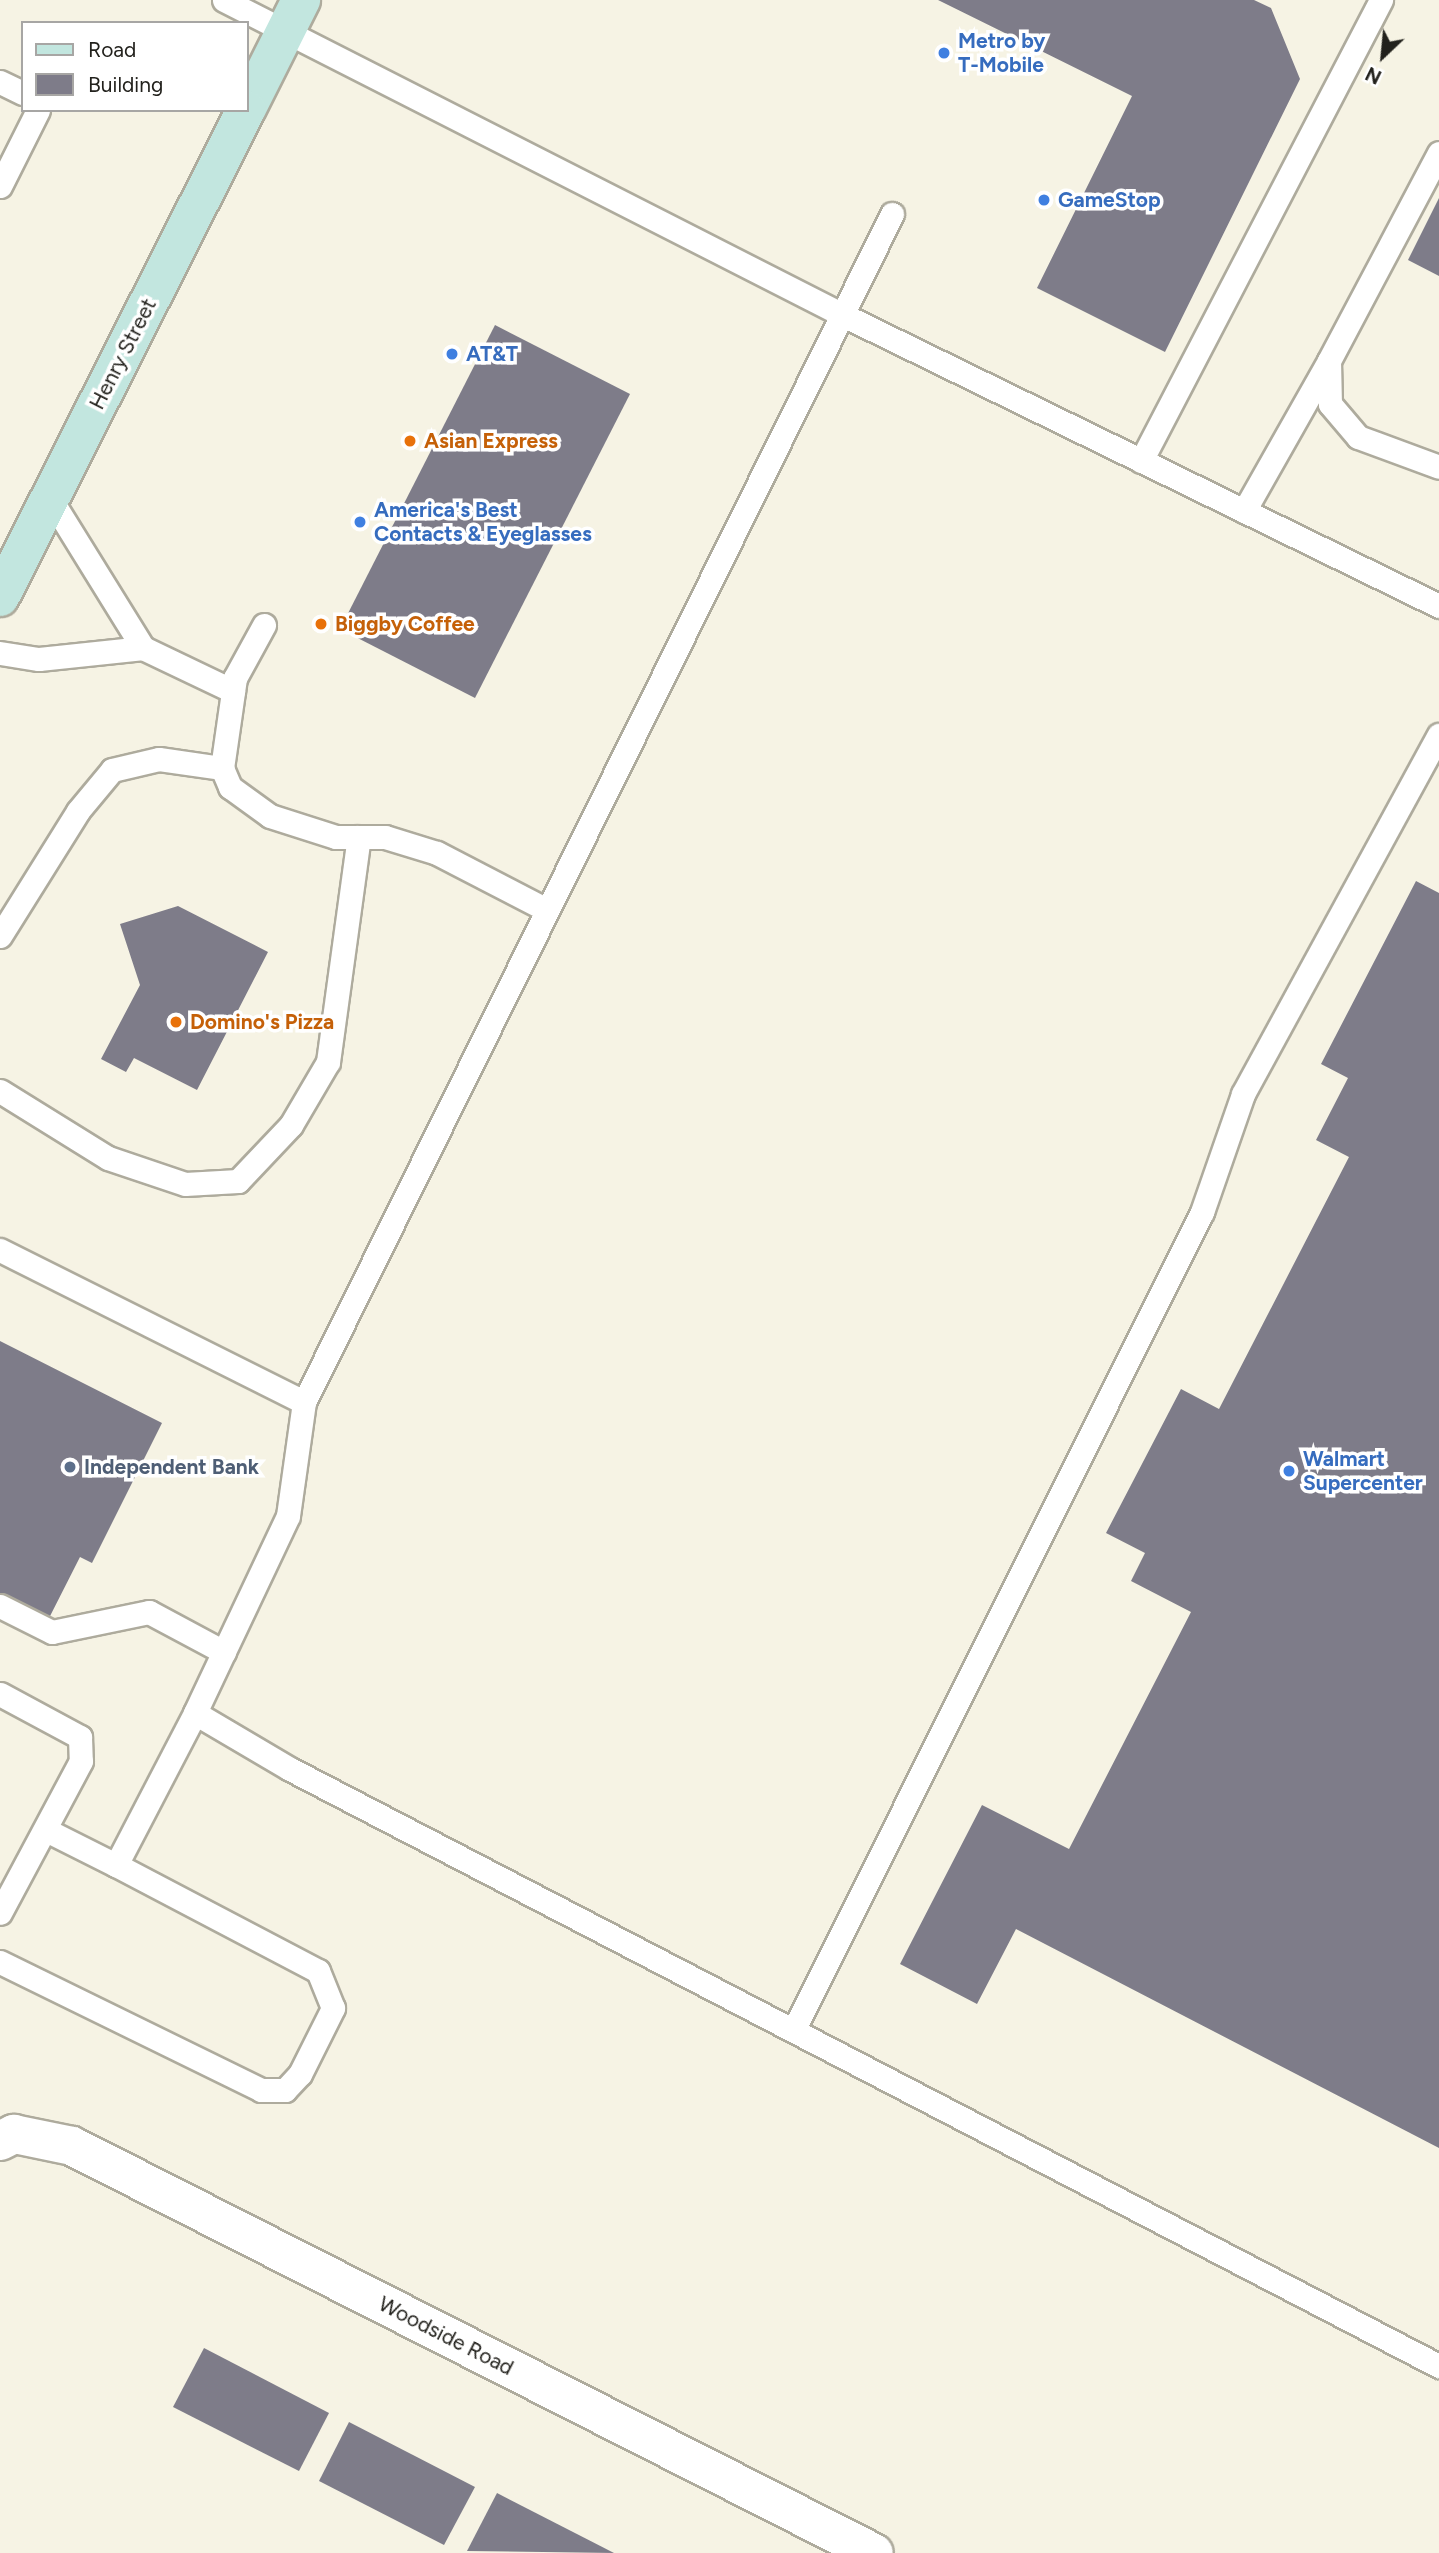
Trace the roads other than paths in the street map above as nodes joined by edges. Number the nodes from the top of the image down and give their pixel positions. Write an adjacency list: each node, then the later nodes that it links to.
1 (224, 0): 3 (lane)
2 (1381, 0): 14 (lane)
3 (293, 17): 6 (main road, Henry Street); 12 (lane)
4 (0, 82): 5 (lane)
5 (21, 92)
6 (248, 105)
7 (37, 112): 10 (lane)
8 (244, 112): 16 (main road, Henry Street)
9 (1439, 153): 13 (lane)
10 (0, 186)
11 (892, 214): 12 (lane)
12 (842, 315): 14 (lane); 27 (lane)
13 (1329, 361): 15 (lane); 17 (lane)
14 (1140, 461): 17 (lane)
15 (1439, 467)
16 (50, 498): 18 (main road, Henry Street); 21 (lane)
17 (1244, 511): 19 (lane)
18 (0, 597)
19 (1439, 606)
20 (264, 625): 23 (lane)
21 (143, 648): 22 (lane); 23 (lane)
22 (0, 653)
23 (233, 691): 25 (lane)
24 (1439, 735): 40 (lane)
25 (222, 768): 26 (lane); 28 (lane)
26 (359, 837): 27 (lane); 29 (lane)
27 (547, 910): 31 (lane)
28 (0, 936)
29 (0, 1091)
30 (0, 1250): 31 (lane)
31 (304, 1402): 33 (lane)
32 (0, 1606): 33 (lane)
33 (224, 1652): 35 (lane)
34 (0, 1694): 36 (lane)
35 (195, 1713): 37 (lane); 40 (lane)
36 (46, 1830): 37 (lane); 38 (lane)
37 (116, 1865): 39 (lane)
38 (0, 1913)
39 (0, 1962)
40 (794, 2029): 42 (lane)
41 (7, 2137): 43 (street, Woodside Road)
42 (1439, 2366)
43 (873, 2553)

